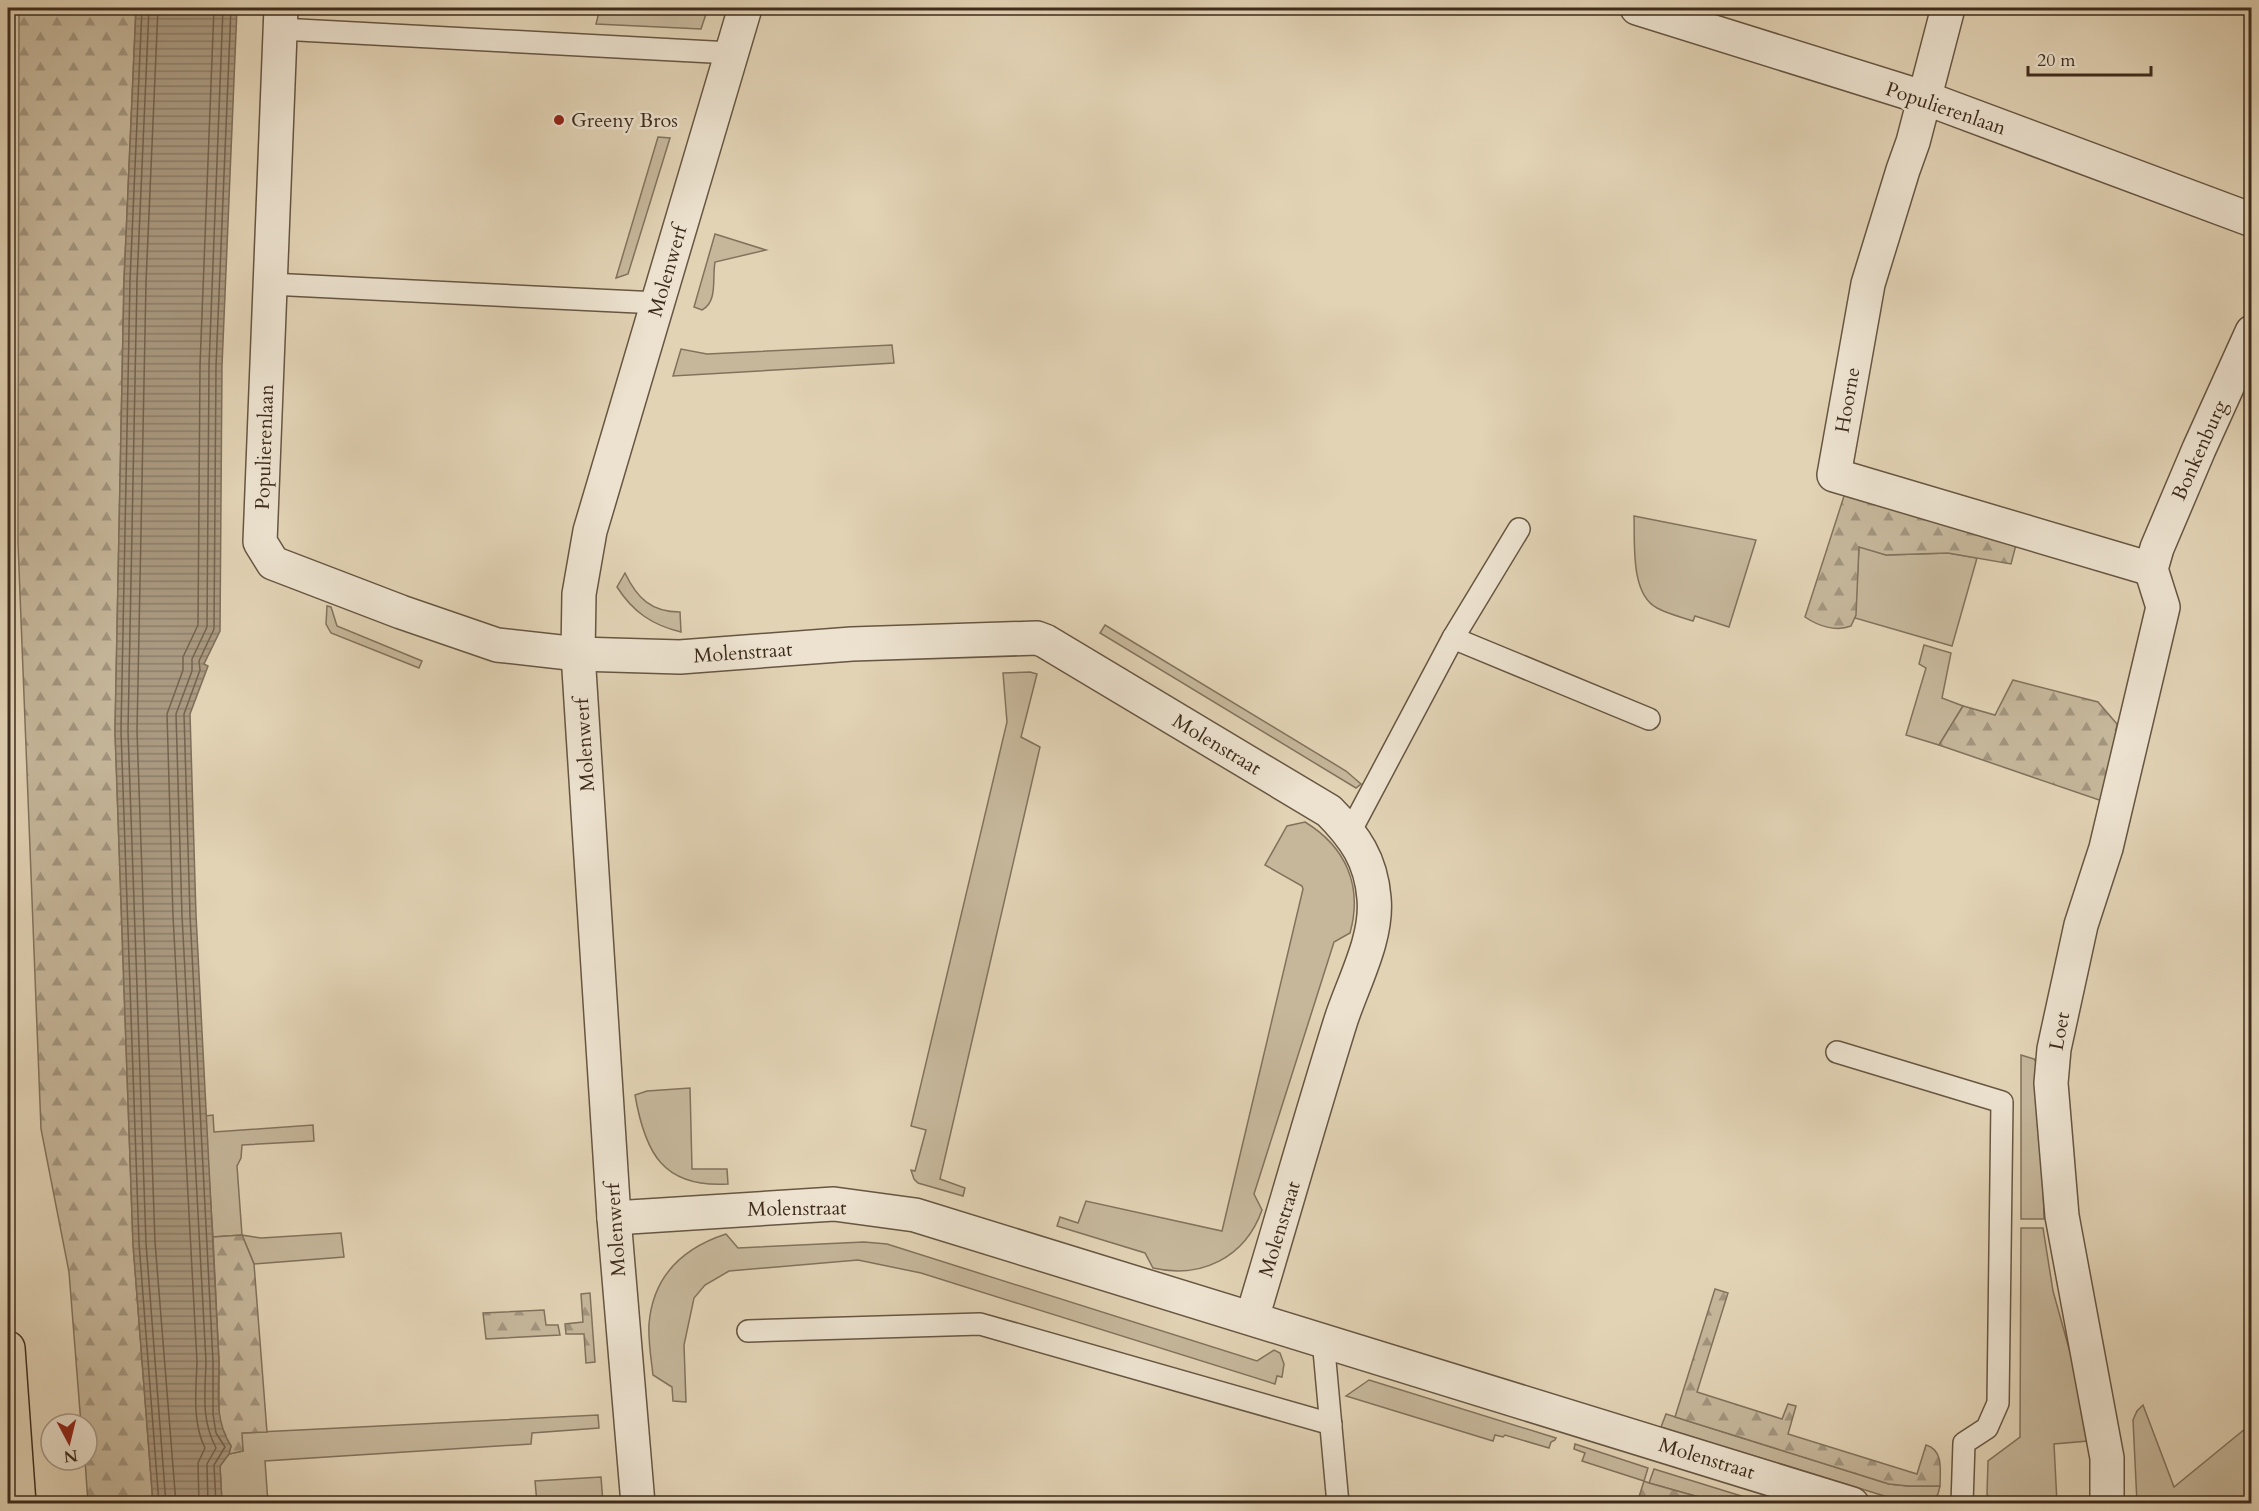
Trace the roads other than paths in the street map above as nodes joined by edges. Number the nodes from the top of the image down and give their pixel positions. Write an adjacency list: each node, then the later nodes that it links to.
1 (745, 8): 5 (street, Molenwerf)
2 (1637, 8): 6 (street, Populierenlaan)
3 (1948, 8): 6 (street, Hoorne)
4 (280, 18): 5 (lane); 8 (street, Populierenlaan)
5 (731, 53): 9 (street, Molenwerf)
6 (1925, 98): 7 (street, Populierenlaan); 12 (street, Hoorne)
7 (2252, 220)
8 (270, 284): 9 (lane); 14 (street, Populierenlaan)
9 (658, 303): 14 (street, Molenwerf)
10 (2252, 332): 12 (street, Bonkenburg)
11 (1519, 529): 13 (lane)
12 (2151, 569): 29 (street, Loet)
13 (1453, 638): 15 (lane); 16 (lane)
14 (578, 654): 16 (street, Molenstraat); 18 (street, Molenwerf)
15 (1649, 719)
16 (1350, 832): 19 (street, Molenstraat)
17 (1837, 1052): 28 (lane)
18 (614, 1218): 19 (street, Molenstraat); 25 (street, Molenwerf)
19 (1252, 1318): 21 (street, Molenstraat)
20 (748, 1331): 23 (lane)
21 (1323, 1340): 23 (lane); 27 (street, Molenstraat)
22 (8, 1348): 24 (highway)
23 (1331, 1424): 26 (lane)
24 (19, 1503)
25 (639, 1503)
26 (1338, 1503)
27 (1852, 1503)
28 (1962, 1503)
29 (2107, 1503)

